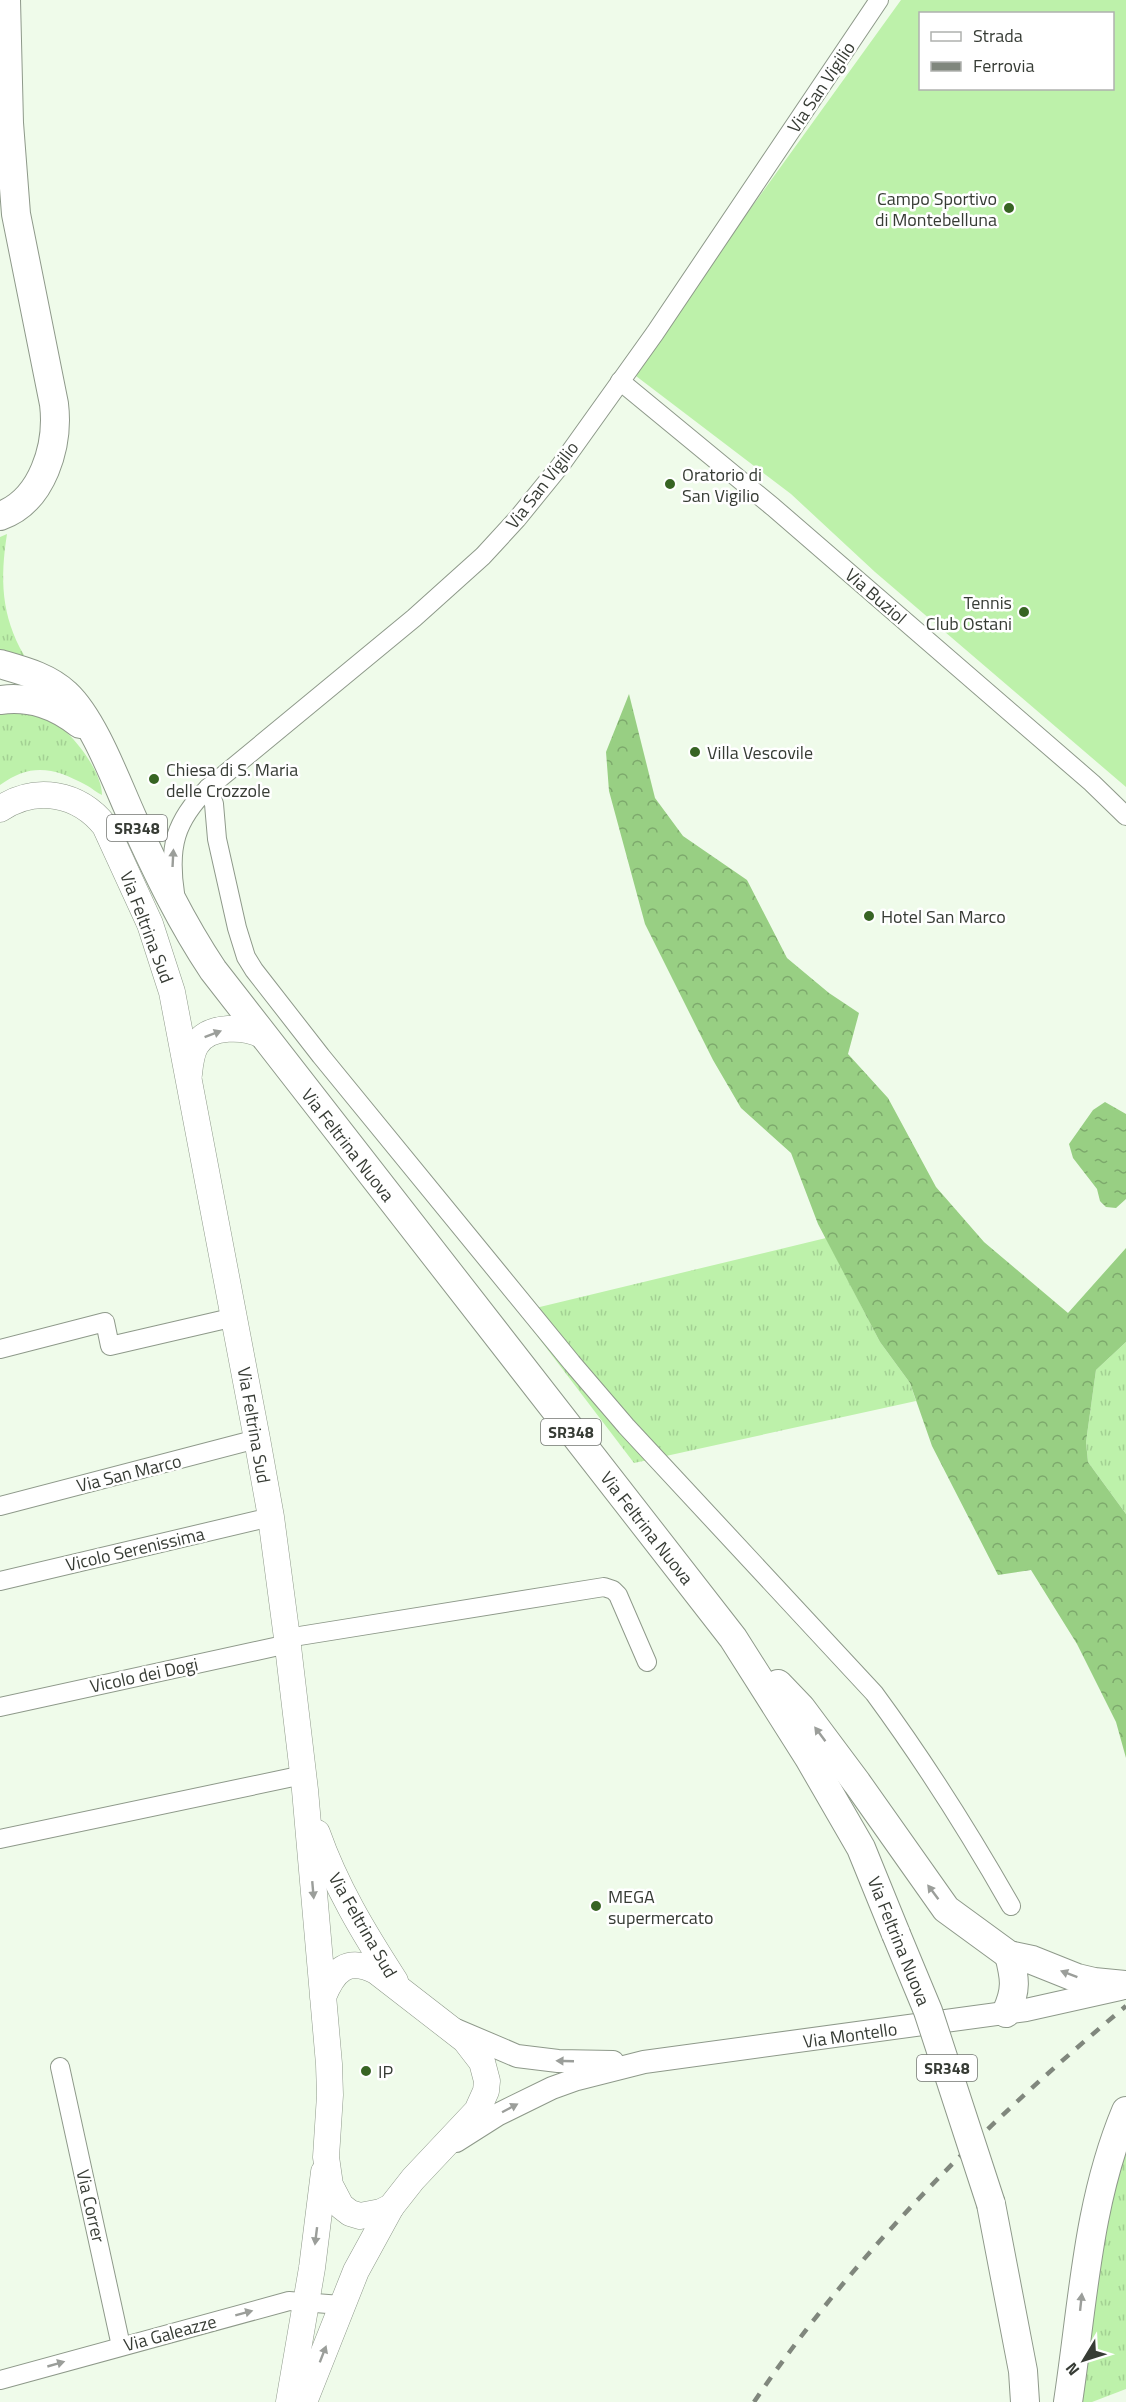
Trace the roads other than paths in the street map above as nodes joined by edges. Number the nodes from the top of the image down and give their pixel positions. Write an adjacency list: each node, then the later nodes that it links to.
1 (6, 0): 4 (main road)
2 (879, 0): 3 (street, Via San Vigilio)
3 (620, 381): 8 (street, Via San Vigilio); 10 (street, Via Buziol)
4 (0, 516)
5 (0, 664): 7 (main road, Via Feltrina Nuova / SR348)
6 (0, 699): 7 (main road, Via Feltrina Nuova / SR348)
7 (96, 740): 11 (main road, Via Feltrina Nuova / SR348)
8 (208, 788): 11 (street, Via San Vigilio, one-way to 8); 26 (street)
9 (0, 808): 13 (main road, Via Feltrina Sud)
10 (1126, 816)
11 (179, 915): 12 (main road, Via Feltrina Nuova / SR348)
12 (264, 1036): 13 (main road, Via Feltrina Sud, one-way to 12); 20 (main road, Via Feltrina Nuova / SR348)
13 (188, 1077): 14 (main road, Via Feltrina Sud)
14 (235, 1317): 15 (street); 16 (main road, Via Feltrina Sud)
15 (0, 1348)
16 (257, 1439): 17 (street, Via San Marco); 18 (main road, Via Feltrina Sud)
17 (0, 1506)
18 (271, 1517): 19 (street, Vicolo Serenissima); 21 (main road, Via Feltrina Sud)
19 (0, 1581)
20 (733, 1638): 27 (main road, one-way to 20); 45 (main road, Via Feltrina Nuova / SR348, bridge)
21 (288, 1641): 22 (street, Vicolo dei Dogi); 23 (street, Vicolo dei Dogi); 24 (main road, Via Feltrina Sud)
22 (647, 1662)
23 (0, 1707)
24 (304, 1782): 25 (street); 29 (main road, Via Feltrina Sud); 30 (main road, Via Feltrina Sud, one-way to 30)
25 (0, 1839)
26 (1011, 1906)
27 (994, 1944): 28 (main road, one-way to 27); 31 (main road)
28 (1126, 1987): 31 (street, Via Montello)
29 (402, 1991): 30 (main road); 32 (main road)
30 (323, 1997): 37 (main road, Via Feltrina Sud)
31 (1006, 2013): 33 (street, Via Montello)
32 (451, 2027): 33 (street, Via Montello, one-way to 32); 36 (main road)
33 (644, 2062): 36 (street, Via Montello, one-way to 33)
34 (60, 2067): 41 (street, Via Correr)
35 (1126, 2111): 46 (main road, one-way to 35)
36 (442, 2149): 38 (main road)
37 (326, 2157): 38 (main road); 39 (main road, one-way to 39)
38 (391, 2207): 40 (main road)
39 (307, 2301): 40 (street, Via Galeazze); 41 (street, Via Galeazze, one-way to 39); 43 (main road)
40 (341, 2305): 44 (main road, one-way to 40)
41 (121, 2346): 42 (street, Via Galeazze, one-way to 41)
42 (0, 2380)
43 (289, 2402)
44 (304, 2402)
45 (1025, 2402)
46 (1068, 2402)

